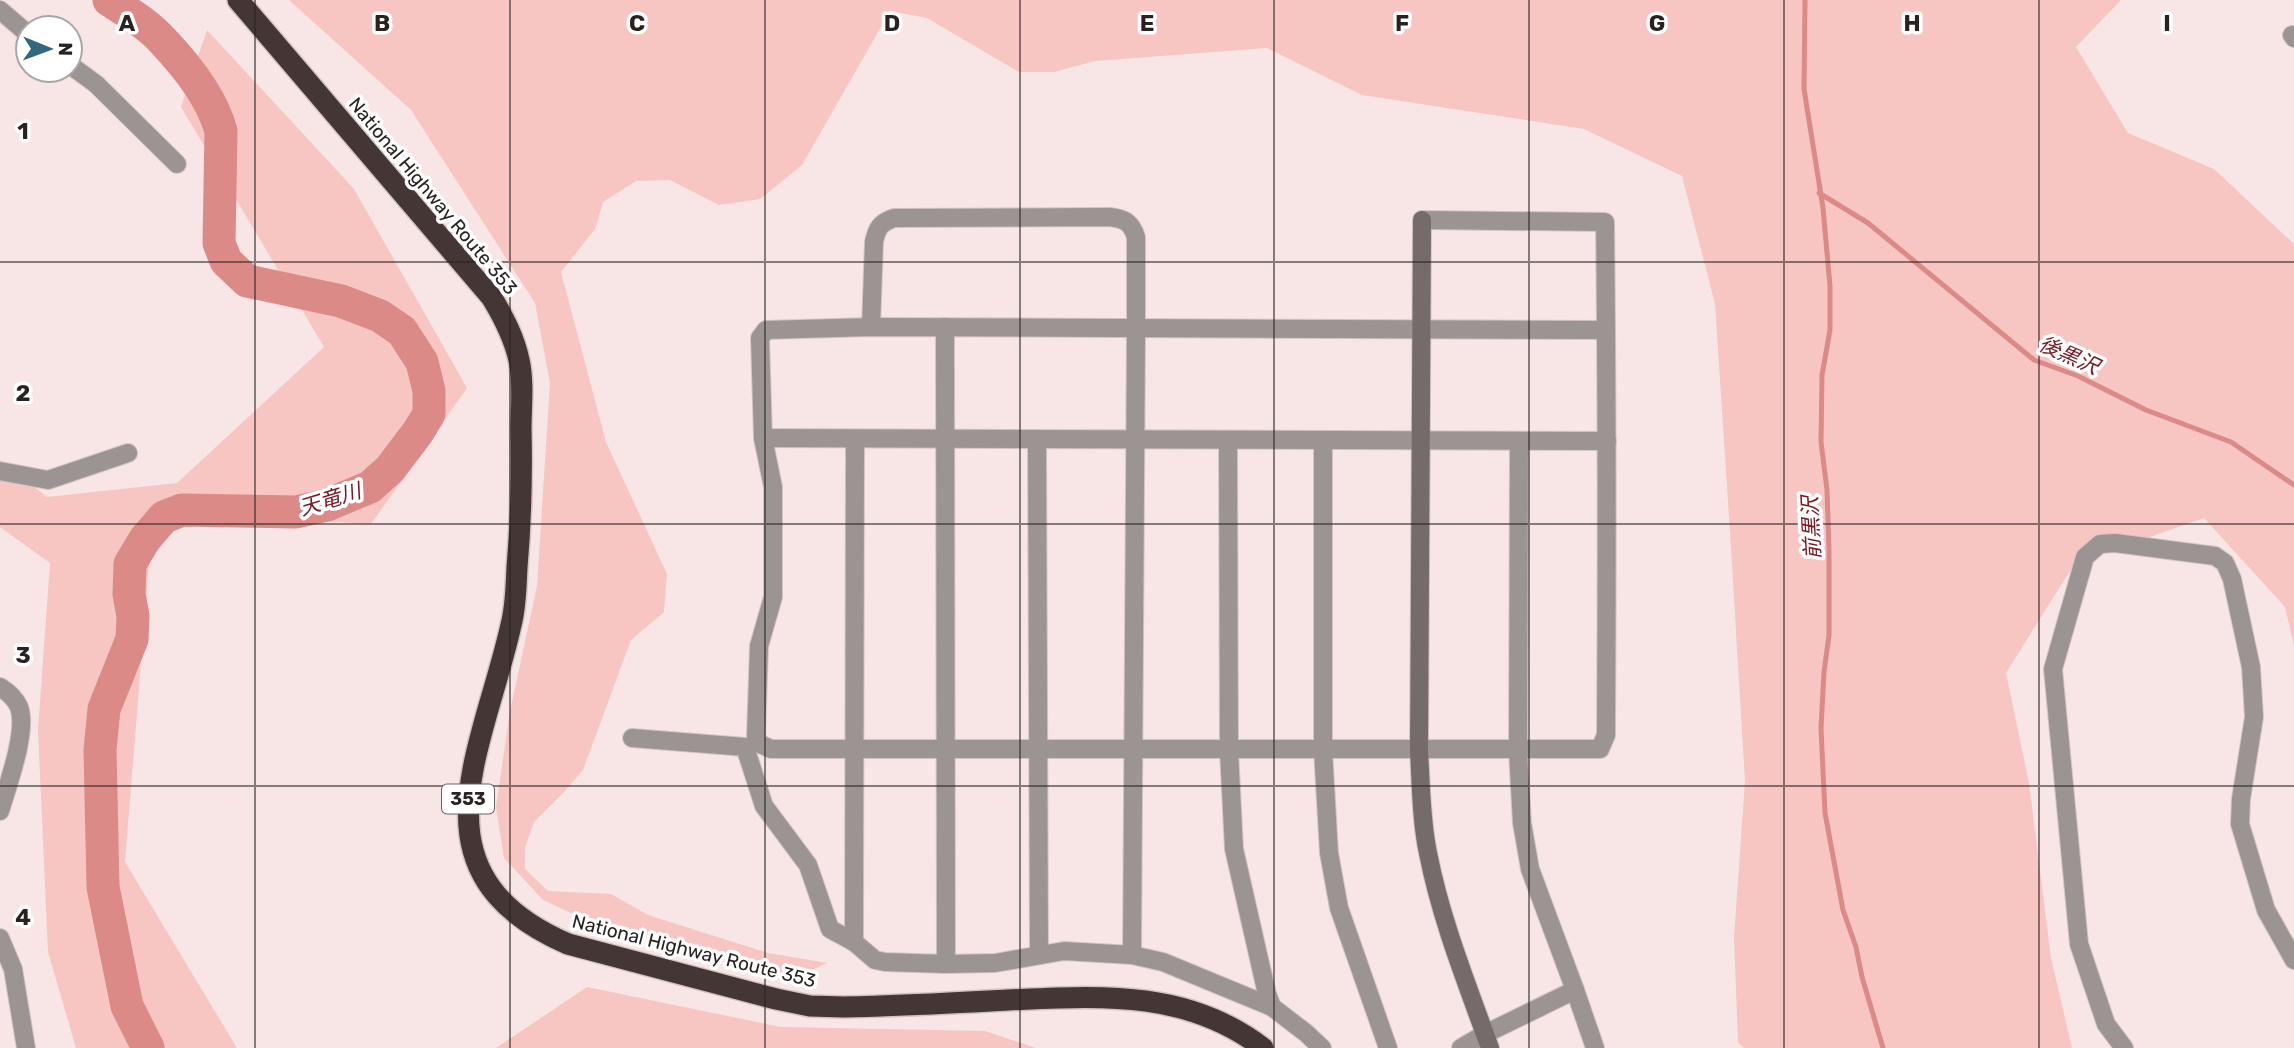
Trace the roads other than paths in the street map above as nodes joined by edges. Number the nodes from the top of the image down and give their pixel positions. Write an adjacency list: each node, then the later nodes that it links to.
1 (238, 0): 44 (highway, National Highway Route 353 / 353)
2 (0, 10): 3 (street)
3 (14, 22)
4 (84, 75): 5 (street)
5 (177, 164)
6 (872, 327): 7 (street); 8 (street); 11 (street)
7 (945, 327): 8 (street); 13 (street)
8 (1136, 328): 9 (street); 15 (street)
9 (1421, 328): 10 (street); 10 (street); 20 (street)
10 (1606, 330): 19 (street)
11 (763, 438): 12 (street); 25 (street)
12 (855, 439): 13 (street); 25 (street)
13 (944, 439): 14 (street); 26 (street)
14 (1037, 439): 15 (street); 27 (street)
15 (1134, 439): 16 (street); 28 (street)
16 (1228, 440): 17 (street); 30 (street)
17 (1323, 440): 20 (street); 29 (street)
18 (1519, 441): 19 (street); 20 (street); 32 (street)
19 (1607, 441): 32 (street)
20 (1420, 442): 31 (street)
21 (128, 453): 22 (street)
22 (0, 471)
23 (0, 687): 33 (street)
24 (632, 738): 35 (street)
25 (855, 749): 26 (street); 35 (street)
26 (947, 750): 27 (street); 39 (street)
27 (1040, 750): 28 (street); 36 (street)
28 (1134, 750): 30 (street); 37 (street)
29 (1322, 750): 30 (street); 31 (street); 46 (street)
30 (1229, 751): 41 (street)
31 (1419, 751): 32 (street); 42 (street)
32 (1518, 751): 40 (street)
33 (0, 811)
34 (0, 938): 43 (street)
35 (854, 942): 39 (street)
36 (1039, 955): 37 (street); 39 (street)
37 (1132, 955): 41 (street)
38 (2294, 960): 49 (street)
39 (946, 964)
40 (1574, 990): 42 (street); 48 (street)
41 (1272, 1007): 45 (street)
42 (1488, 1041): 47 (street)
43 (26, 1048)
44 (1263, 1048)
45 (1322, 1048)
46 (1388, 1048)
47 (1461, 1048)
48 (1595, 1048)
49 (2124, 1048)

